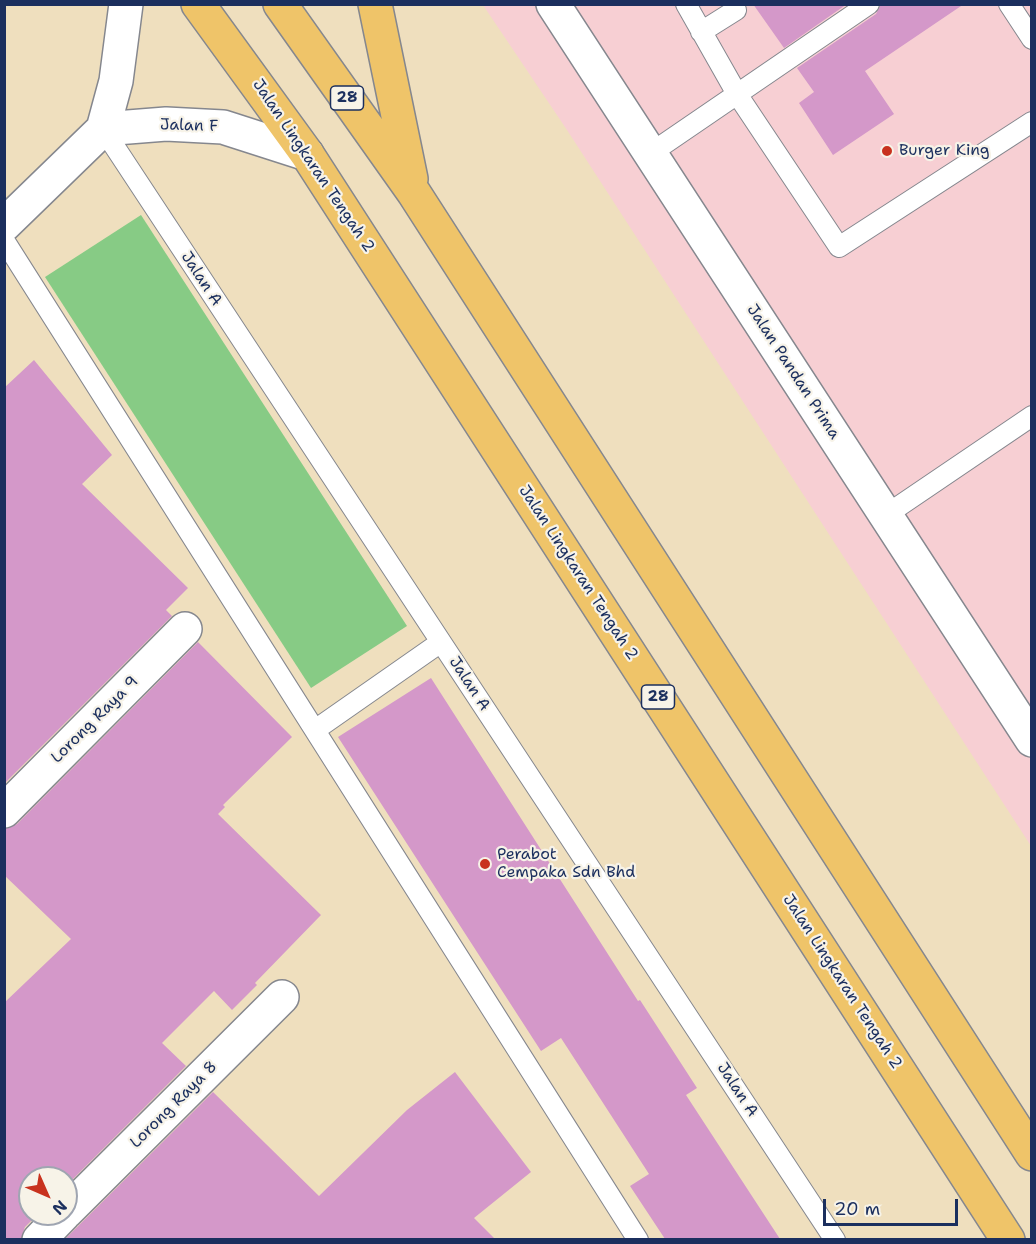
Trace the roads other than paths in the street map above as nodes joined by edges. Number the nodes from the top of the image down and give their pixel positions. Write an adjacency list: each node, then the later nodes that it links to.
1 (126, 4): 14 (street)
2 (198, 4): 16 (highway, Jalan Lingkaran Tengah 2 / 28)
3 (280, 4): 17 (highway, 28)
4 (375, 4): 17 (highway)
5 (553, 4): 15 (street, Jalan Pandan Prima)
6 (686, 4): 10 (lane)
7 (869, 4): 12 (lane)
8 (1009, 4): 11 (lane)
9 (736, 10): 10 (lane)
10 (701, 32): 12 (lane)
11 (1032, 39)
12 (737, 94): 13 (lane); 15 (lane)
13 (1032, 122)
14 (103, 129): 16 (street, Jalan F); 18 (street); 23 (lane, Jalan A)
15 (651, 153): 21 (street, Jalan Pandan Prima)
16 (308, 154): 34 (highway, Jalan Lingkaran Tengah 2 / 28)
17 (414, 193): 28 (highway, 28)
18 (4, 225)
19 (4, 240): 24 (lane)
20 (1032, 416): 21 (lane)
21 (886, 515): 25 (street, Jalan Pandan Prima)
22 (185, 629): 26 (street, Lorong Raya 9)
23 (441, 642): 24 (lane); 33 (lane, Jalan A)
24 (315, 730): 32 (lane)
25 (1032, 740)
26 (4, 811)
27 (282, 997): 29 (street, Lorong Raya 8)
28 (1032, 1154)
29 (78, 1200)
30 (52, 1226): 31 (street, Lorong Raya 8)
31 (39, 1239)
32 (638, 1239)
33 (835, 1239)
34 (1008, 1239)

